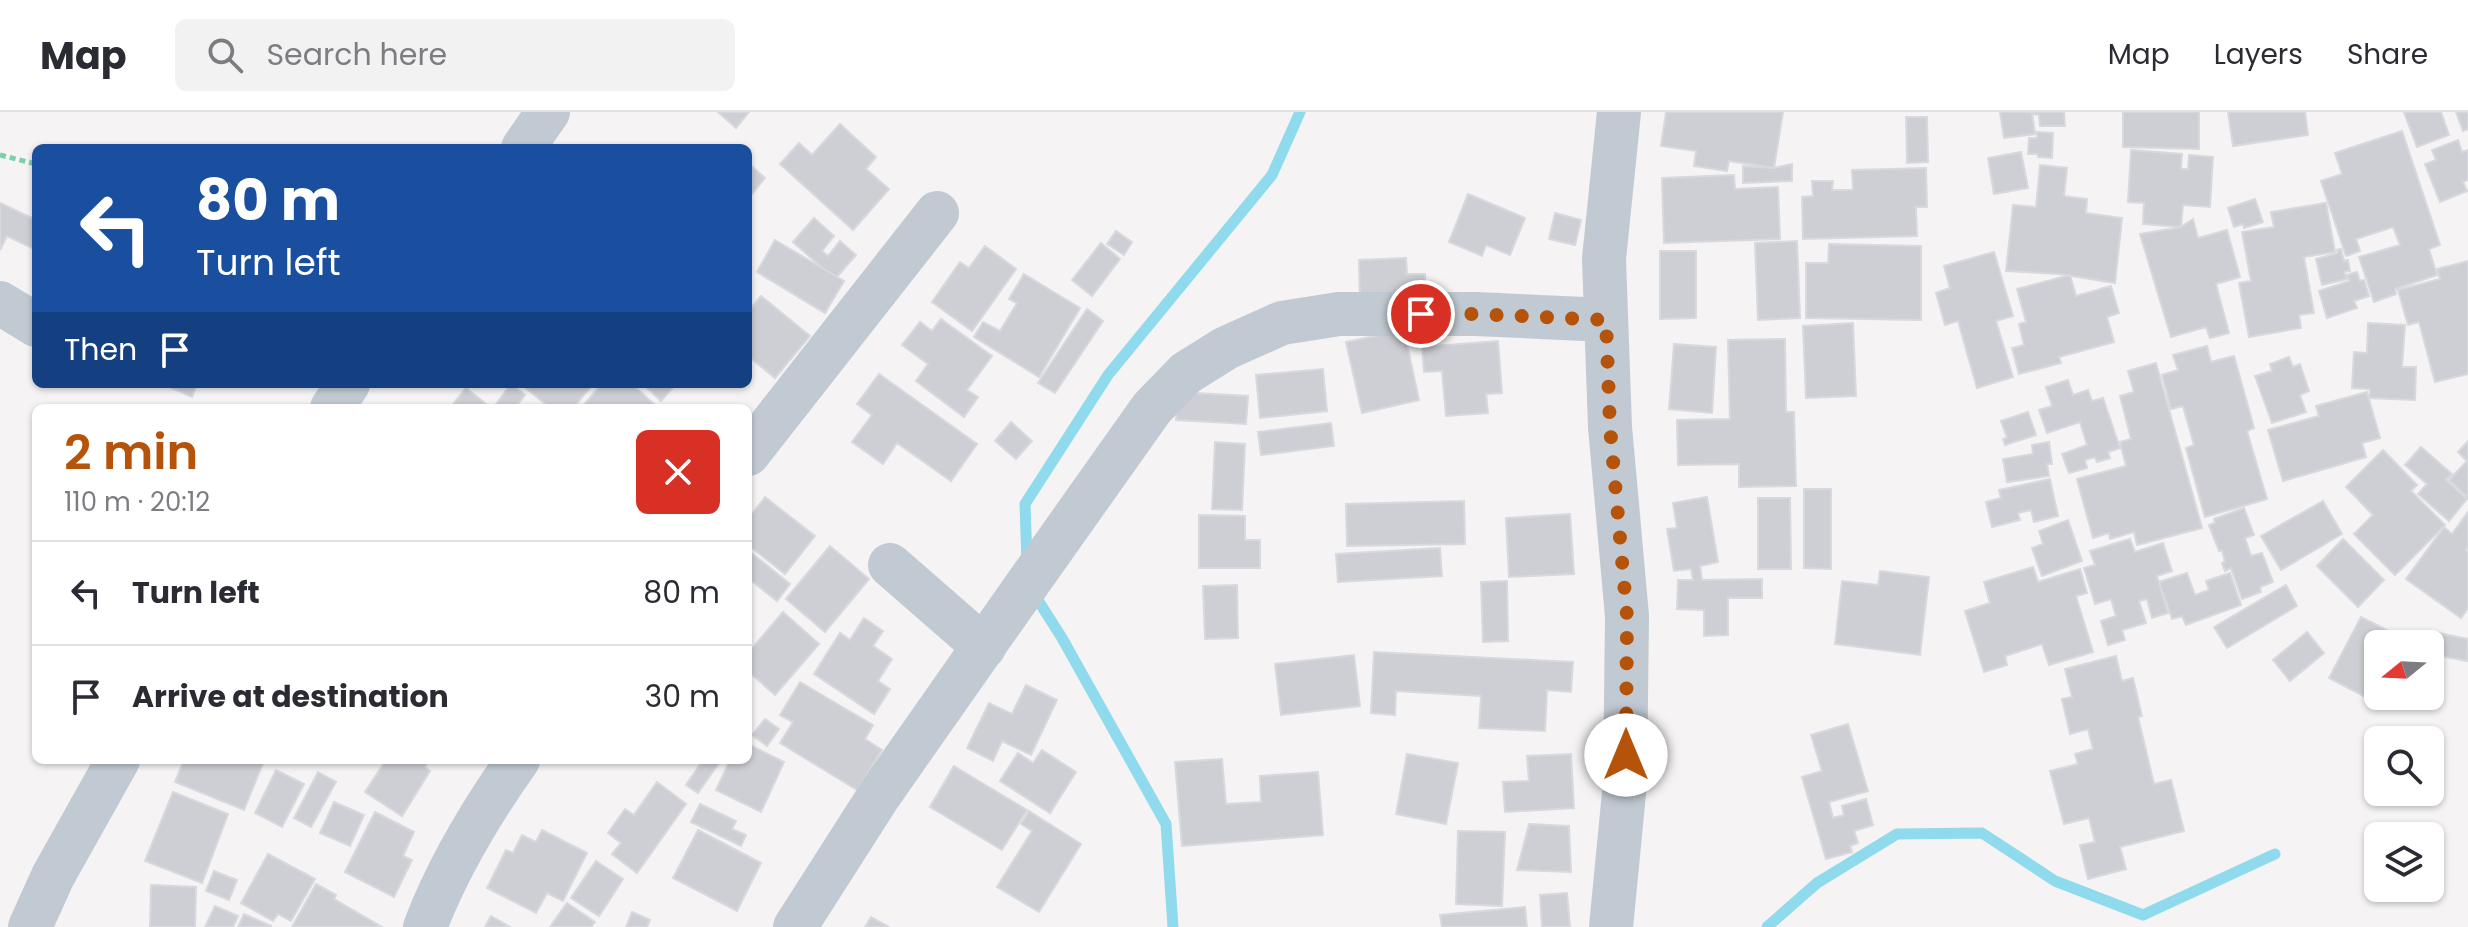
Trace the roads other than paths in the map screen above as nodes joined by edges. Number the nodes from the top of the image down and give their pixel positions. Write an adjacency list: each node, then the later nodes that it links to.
1 (548, 112): 3 (street)
2 (1619, 112): 6 (street)
3 (526, 144)
4 (937, 213): 8 (street)
5 (0, 303): 7 (street)
6 (1606, 320): 10 (street); 16 (street)
7 (32, 323)
8 (752, 449)
9 (890, 565): 10 (street)
10 (984, 647): 15 (street)
11 (116, 764): 13 (street)
12 (515, 764): 14 (street)
13 (30, 927)
14 (425, 927)
15 (795, 927)
16 (1611, 927)

